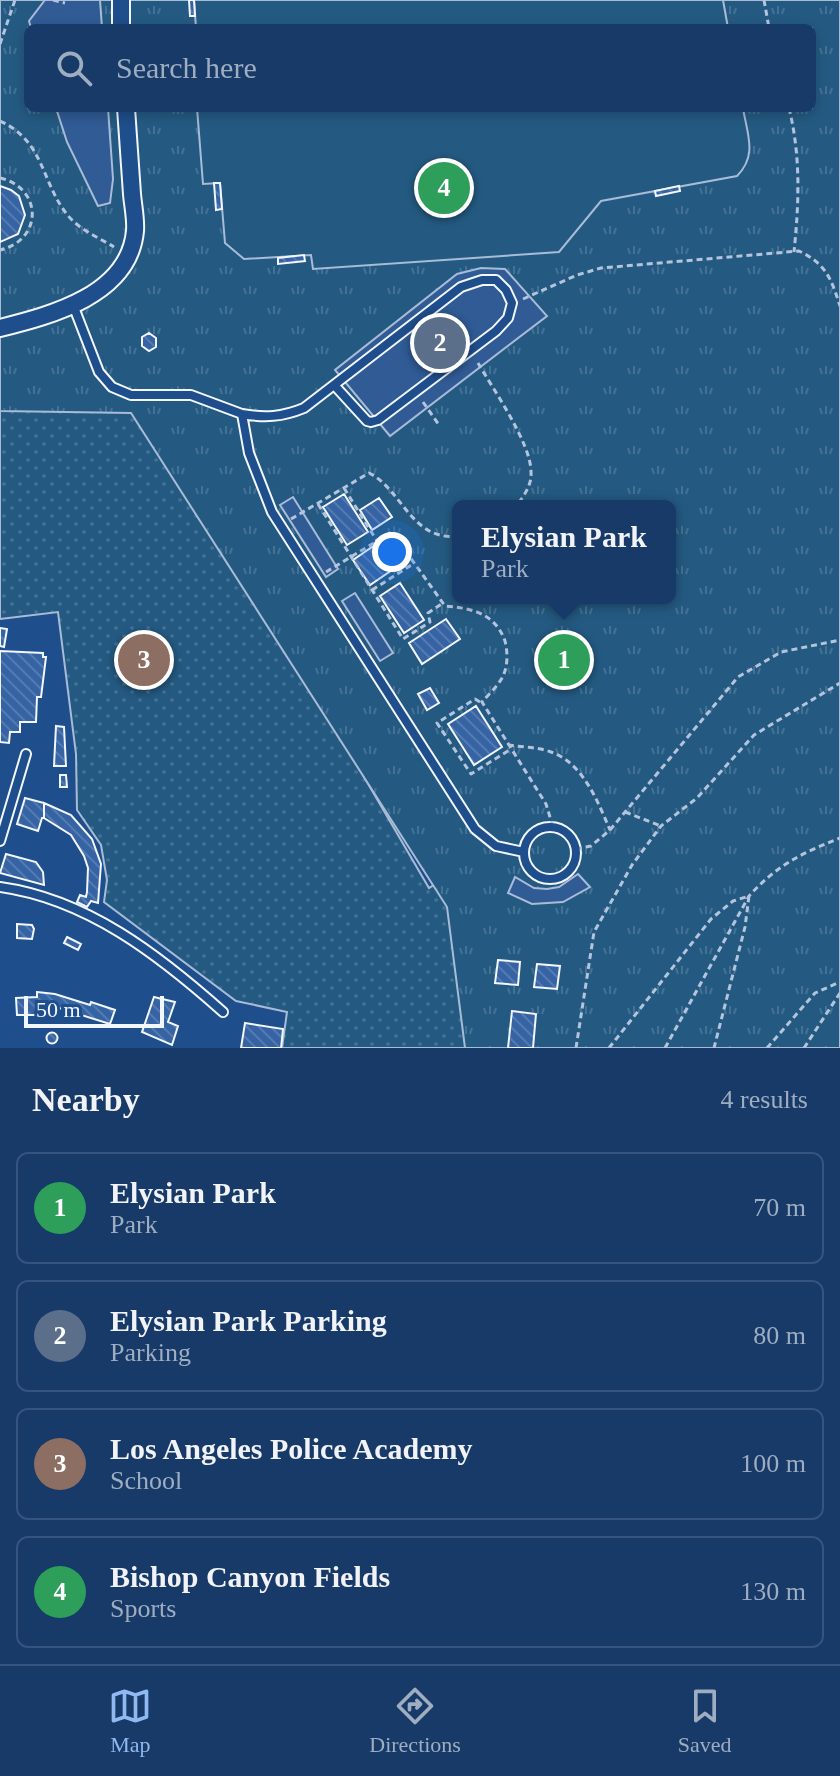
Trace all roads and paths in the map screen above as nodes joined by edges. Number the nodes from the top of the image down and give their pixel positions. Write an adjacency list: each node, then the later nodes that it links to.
1 (15, 0): 8 (path)
2 (53, 0): 5 (path)
3 (121, 0): 6 (street)
4 (764, 0): 7 (path)
5 (65, 3)
6 (121, 24)
7 (768, 24)
8 (0, 44)
9 (126, 112): 15 (street)
10 (790, 112): 14 (path)
11 (0, 121): 15 (path)
12 (0, 178): 13 (path)
13 (0, 250)
14 (794, 252): 16 (path); 18 (path)
15 (129, 255): 17 (street)
16 (512, 303): 20 (lane); 21 (lane)
17 (73, 305): 19 (street); 23 (lane)
18 (840, 306)
19 (0, 328)
20 (471, 350): 22 (lane); 26 (path)
21 (335, 386): 22 (lane); 23 (lane)
22 (416, 391): 24 (path)
23 (242, 414): 28 (lane)
24 (439, 425)
25 (344, 488): 27 (path); 29 (path); 30 (path)
26 (521, 500)
27 (318, 504): 28 (path); 31 (path)
28 (281, 525): 33 (lane)
29 (452, 537)
30 (377, 541): 31 (path); 32 (path)
31 (351, 557): 33 (path); 34 (path)
32 (414, 563): 34 (path); 35 (path)
33 (315, 579): 48 (lane)
34 (372, 590): 35 (path)
35 (443, 603): 38 (path)
36 (840, 640): 41 (path)
37 (840, 683): 42 (path)
38 (482, 702): 39 (path); 39 (path)
39 (510, 747): 43 (path); 44 (path)
40 (26, 754): 46 (lane)
41 (625, 812): 42 (path); 44 (path)
42 (661, 826): 54 (path)
43 (553, 827): 47 (lane); 48 (lane)
44 (610, 830): 47 (path)
45 (840, 838): 50 (path)
46 (0, 841)
47 (576, 849): 48 (lane)
48 (524, 852)
49 (0, 887): 53 (lane)
50 (749, 896): 55 (path); 56 (path); 57 (path)
51 (840, 982): 58 (path)
52 (840, 993): 59 (path)
53 (223, 1012)
54 (576, 1048)
55 (609, 1048)
56 (665, 1048)
57 (714, 1048)
58 (767, 1048)
59 (804, 1048)

